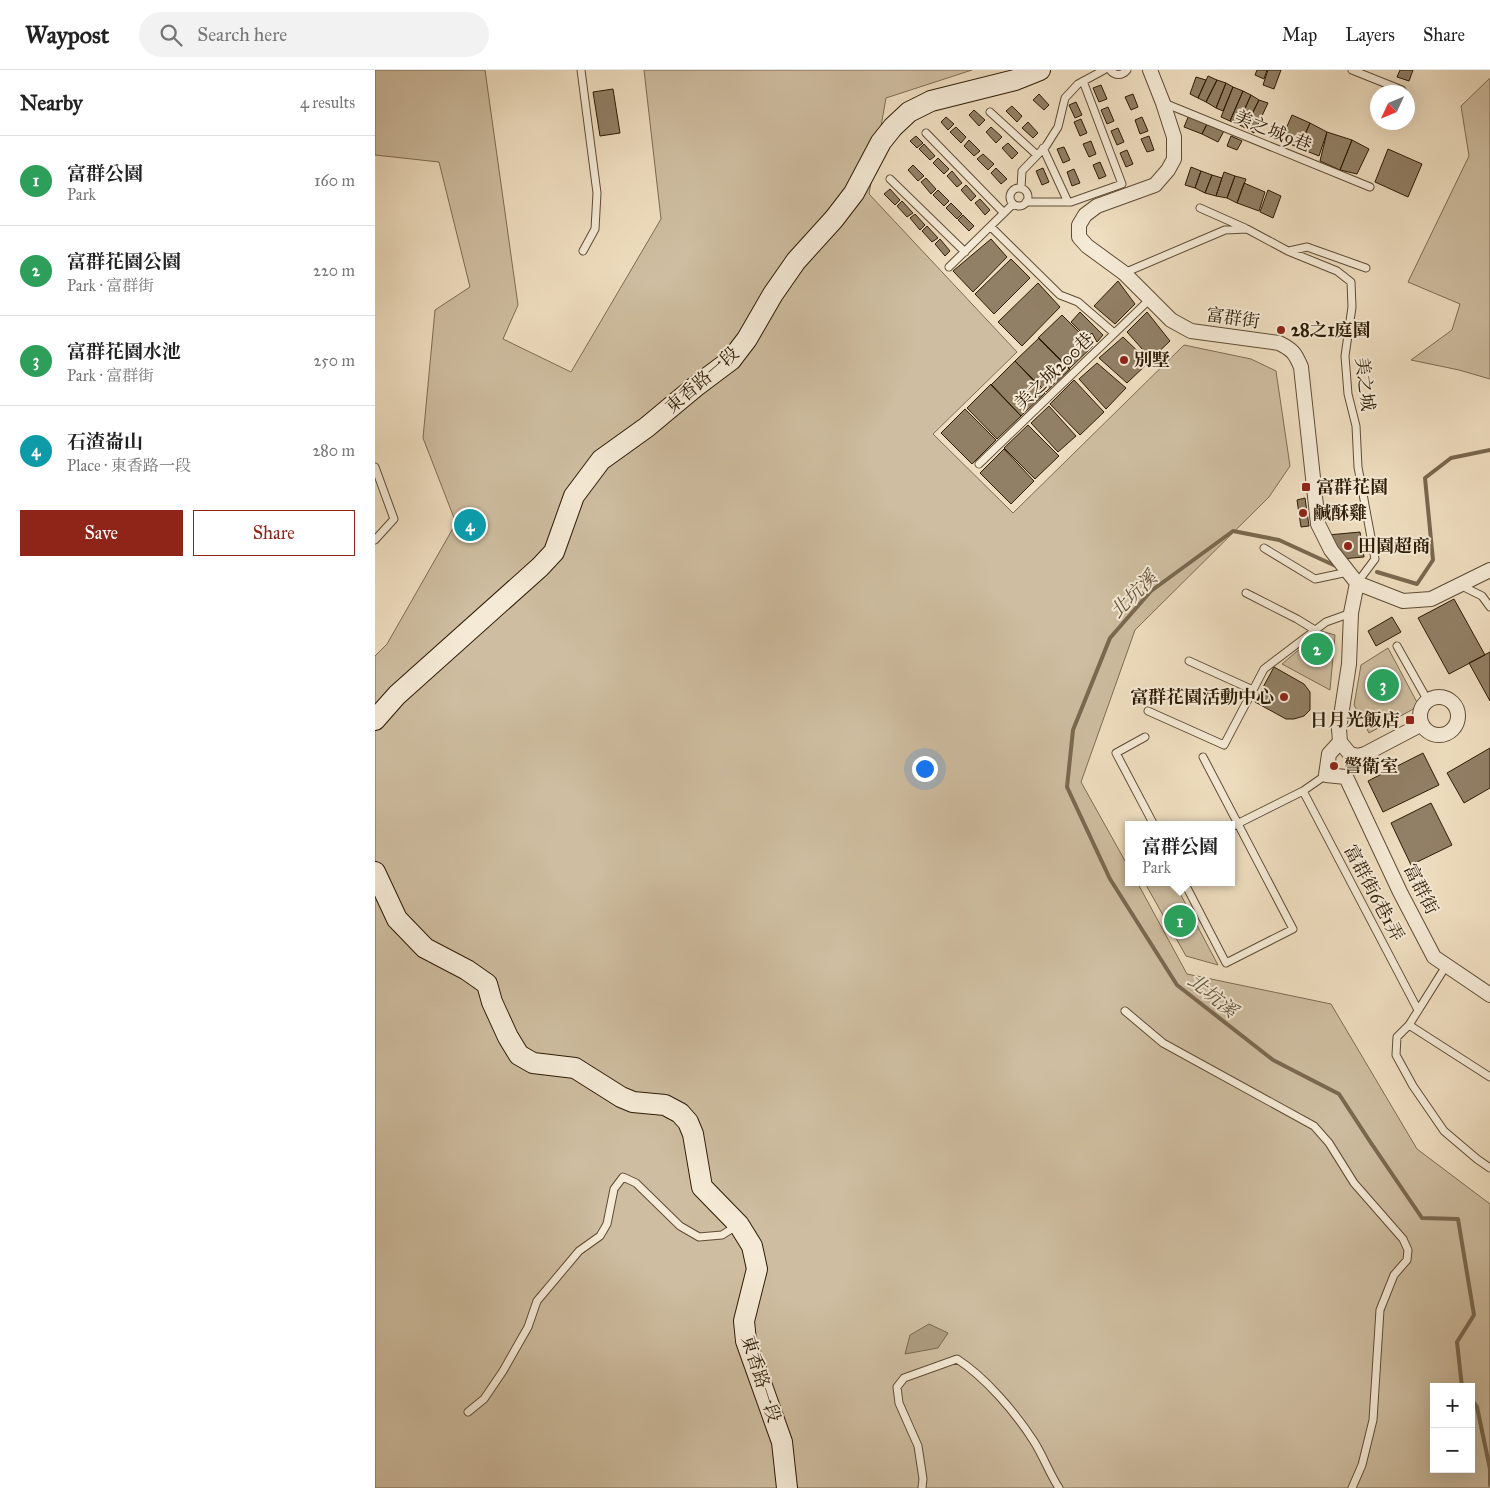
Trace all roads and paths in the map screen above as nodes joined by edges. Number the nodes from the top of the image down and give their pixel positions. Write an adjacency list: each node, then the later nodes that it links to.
1 (581, 70): 25 (lane)
2 (1040, 70): 47 (street, 東香路一段)
3 (1104, 70): 8 (lane)
4 (1110, 70): 5 (lane)
5 (1127, 70)
6 (1150, 70): 10 (street, 富群街)
7 (1352, 70): 9 (lane)
8 (1083, 81): 13 (lane); 19 (lane)
9 (1390, 85)
10 (1163, 103): 16 (lane, 美之城9巷); 30 (street, 富群街)
11 (989, 112): 14 (lane)
12 (926, 133): 22 (lane)
13 (1043, 148): 14 (lane); 19 (lane)
14 (1037, 155): 17 (lane)
15 (890, 179): 26 (lane)
16 (1370, 186)
17 (1021, 188): 18 (lane); 20 (lane)
18 (1026, 202): 19 (lane); 20 (lane)
19 (1067, 202)
20 (1013, 204): 22 (lane)
21 (1200, 208): 24 (lane, 美之城)
22 (1005, 213): 23 (lane)
23 (991, 227): 26 (lane); 32 (lane)
24 (1247, 230): 27 (lane, 美之城); 30 (lane)
25 (583, 251)
26 (965, 252): 28 (lane)
27 (1288, 252): 29 (lane); 38 (lane, 美之城)
28 (949, 267)
29 (1366, 268)
30 (1124, 273): 31 (street, 富群街)
31 (1150, 298): 32 (lane, 美之城200巷); 38 (street, 富群街)
32 (1113, 333): 33 (lane, 美之城200巷)
33 (979, 464)
34 (375, 467): 35 (lane)
35 (375, 540)
36 (1264, 548): 38 (lane)
37 (1490, 570): 39 (street)
38 (1353, 577): 39 (street); 42 (street)
39 (1460, 585): 41 (lane)
40 (1246, 593): 43 (lane)
41 (1490, 607)
42 (1351, 613): 43 (lane); 54 (street)
43 (1315, 630): 46 (lane)
44 (1397, 646): 48 (lane)
45 (1189, 660): 46 (lane)
46 (1253, 690): 50 (lane)
47 (397, 696): 49 (street); 51 (street, 東香路一段)
48 (1427, 701): 52 (street); 52 (street)
49 (375, 703)
50 (1148, 711)
51 (375, 720)
52 (1422, 724): 55 (street)
53 (1145, 737): 60 (lane)
54 (1340, 742): 55 (street); 57 (street)
55 (1350, 754): 58 (street)
56 (1203, 757): 61 (lane)
57 (1326, 775): 58 (street); 59 (lane)
58 (1346, 777): 65 (street, 富群街)
59 (1303, 791): 61 (lane); 67 (lane, 富群街6巷1弄)
60 (1152, 821)
61 (1239, 824): 62 (lane); 64 (lane)
62 (1235, 826)
63 (375, 872): 72 (street, 東香路一段)
64 (1186, 886)
65 (1446, 966): 66 (street, 富群街); 67 (lane)
66 (1490, 995)
67 (1418, 1010): 69 (lane)
68 (1125, 1012): 77 (lane)
69 (1409, 1025): 70 (lane); 71 (lane)
70 (1490, 1077)
71 (1490, 1168)
72 (739, 1225): 73 (lane); 74 (street, 東香路一段)
73 (468, 1412)
74 (789, 1483)
75 (922, 1488): 76 (lane)
76 (1059, 1488)
77 (1352, 1488)

